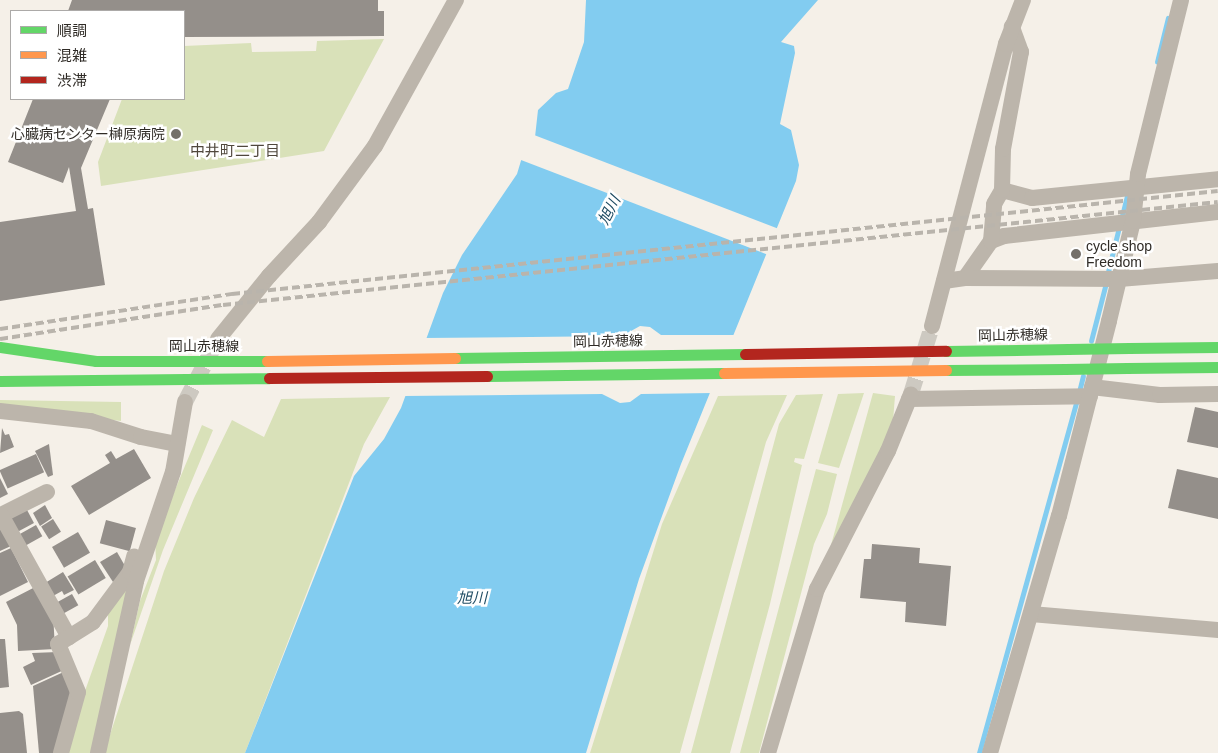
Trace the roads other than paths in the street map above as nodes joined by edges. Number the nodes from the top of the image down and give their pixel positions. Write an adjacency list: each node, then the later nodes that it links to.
1 (456, 0): 16 (street)
2 (1180, 0): 6 (street)
3 (1024, 2): 4 (street)
4 (1012, 27): 7 (street); 14 (street)
5 (1218, 179): 6 (street)
6 (1131, 188): 7 (street); 9 (street)
7 (1002, 190): 10 (street)
8 (1218, 212): 9 (street)
9 (1123, 222): 10 (street); 13 (street)
10 (991, 241): 12 (street)
11 (1218, 271): 13 (street)
12 (965, 278): 13 (street); 14 (street)
13 (1110, 279): 21 (street)
14 (944, 281): 15 (street)
15 (932, 326)
16 (218, 339)
17 (0, 347): 18 (main road, 岡山赤穂線, bridge)
18 (1218, 347)
19 (1218, 367): 20 (main road, bridge)
20 (0, 381)
21 (1085, 394): 22 (street); 28 (street); 33 (street)
22 (1218, 394)
23 (186, 402): 25 (street)
24 (0, 411): 25 (street)
25 (177, 444): 27 (street)
26 (47, 492): 30 (street)
27 (151, 530): 30 (street); 32 (street)
28 (1030, 614): 29 (street); 34 (street)
29 (1218, 630)
30 (69, 637): 31 (street)
31 (61, 753)
32 (98, 753)
33 (768, 753)
34 (990, 753)

